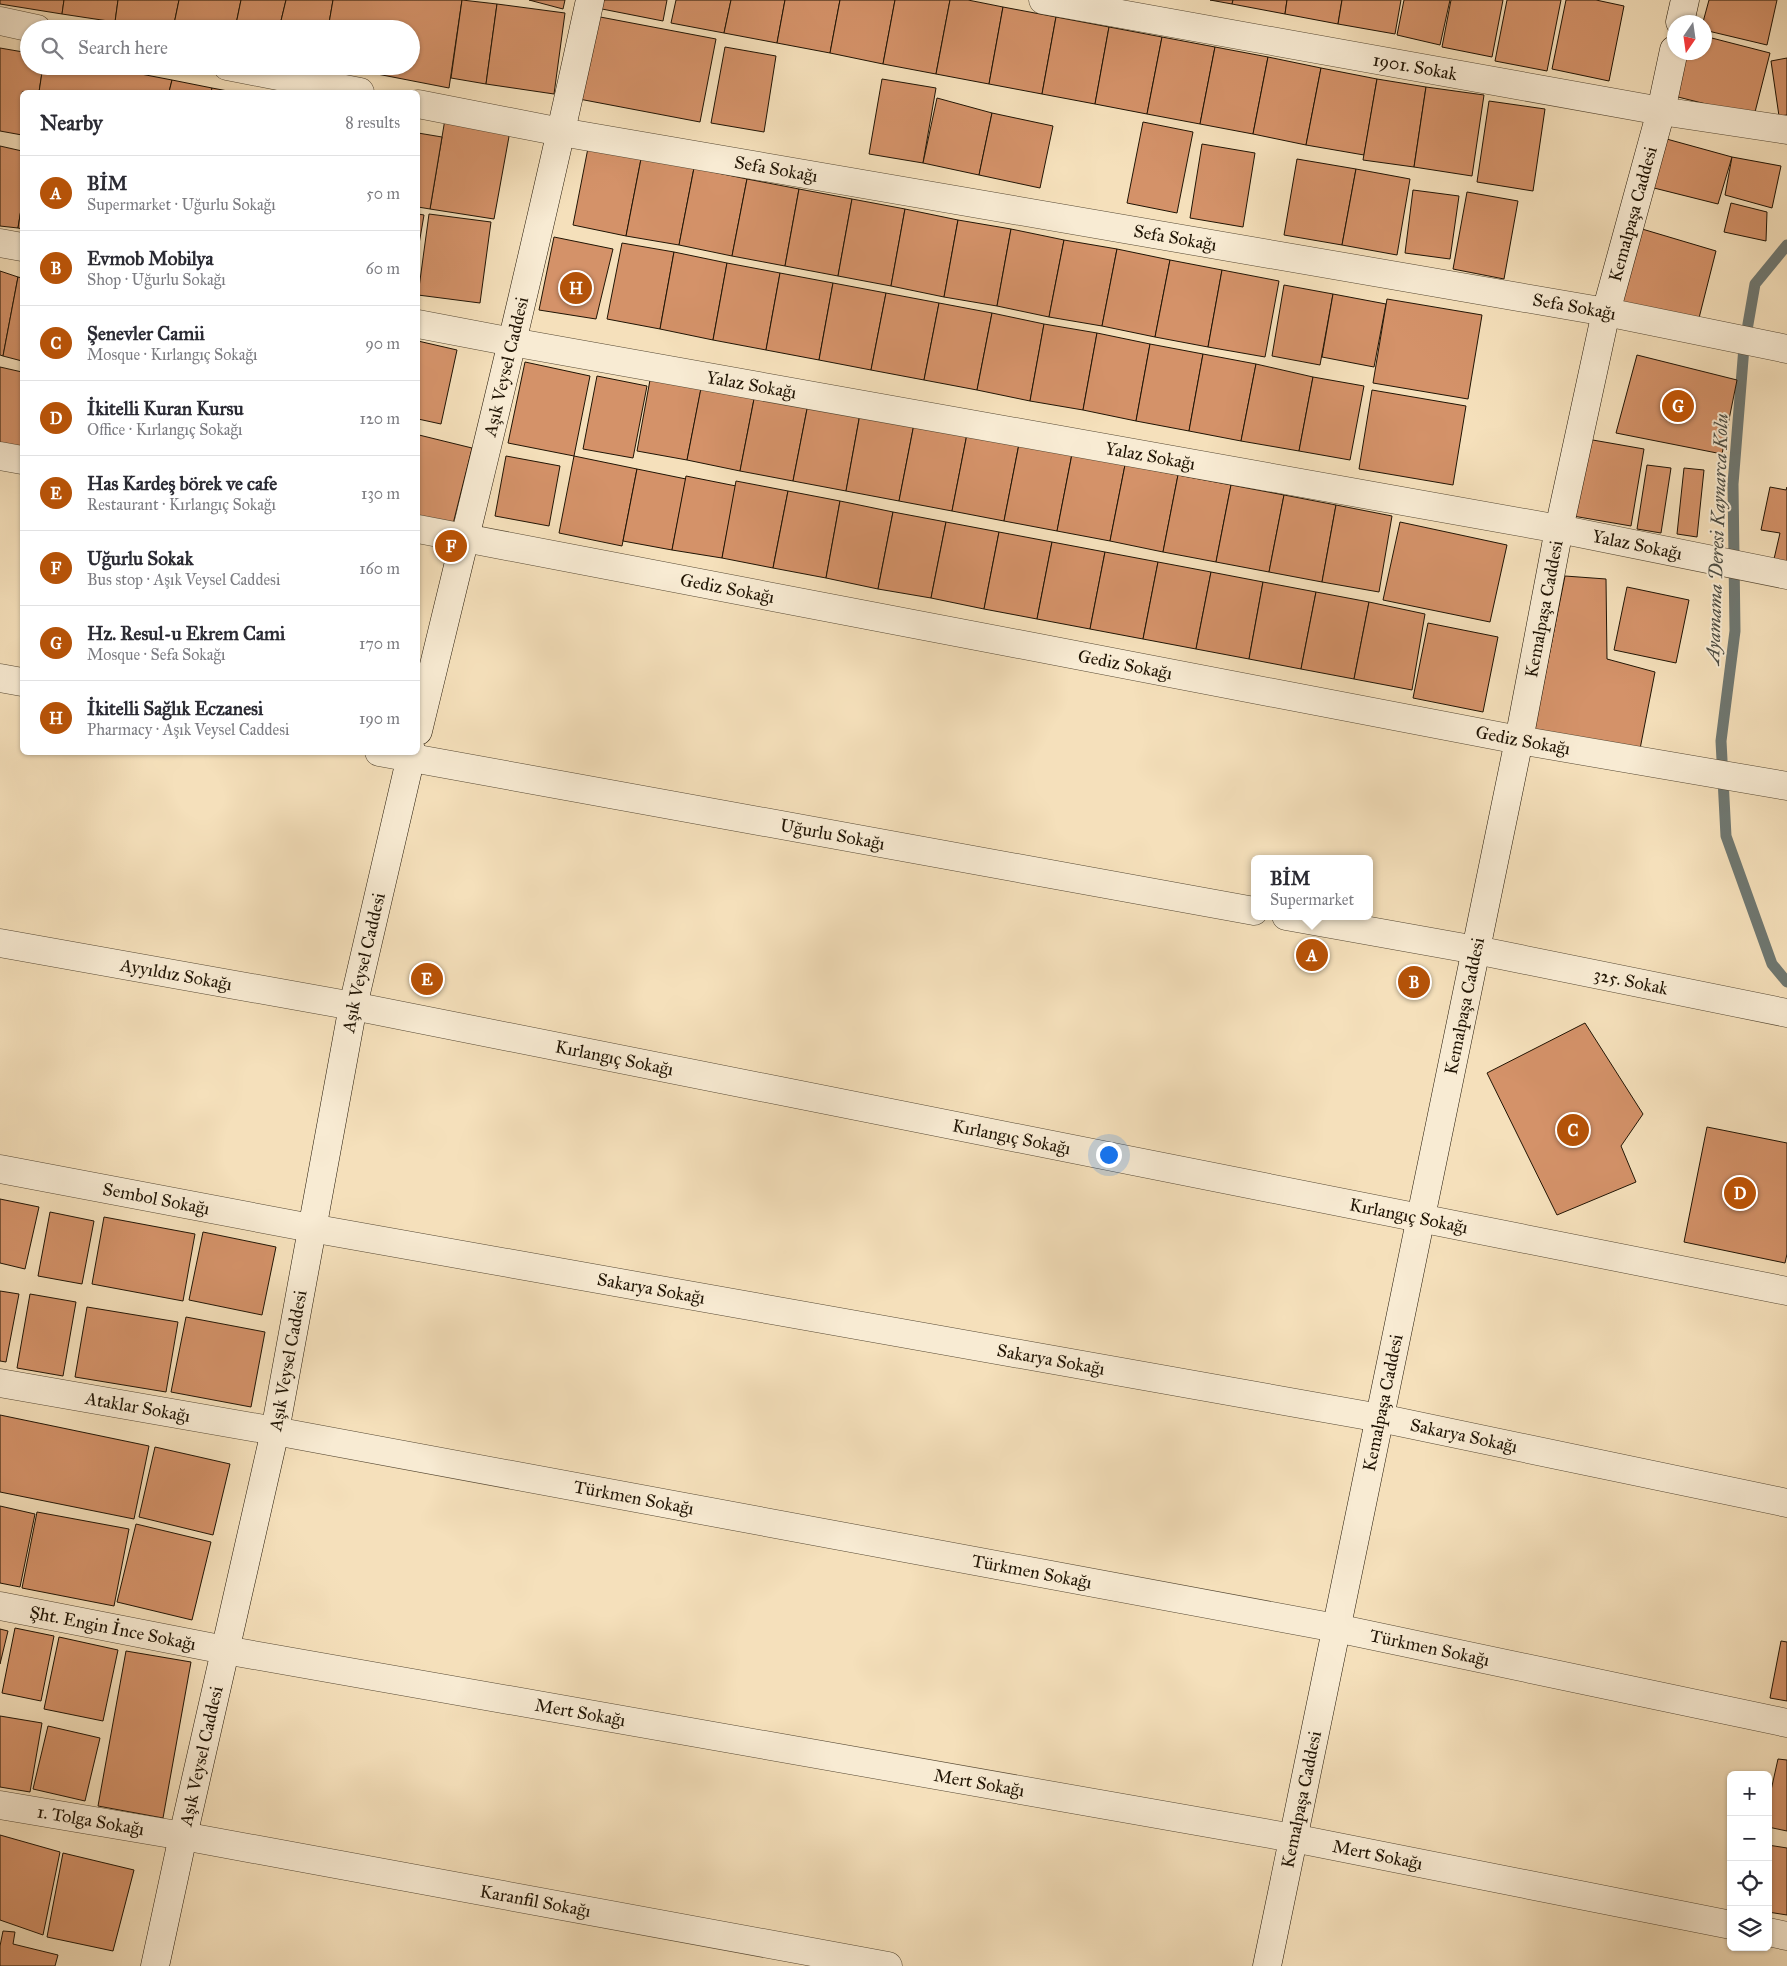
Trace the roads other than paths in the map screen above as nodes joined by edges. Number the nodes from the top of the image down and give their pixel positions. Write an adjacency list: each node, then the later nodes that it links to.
1 (590, 0): 13 (street, Aşık Veysel Caddesi)
2 (1043, 0): 11 (street, 1901. Sokak)
3 (1685, 0): 4 (street)
4 (1682, 15)
5 (0, 21): 6 (street)
6 (20, 25)
7 (1672, 60): 11 (street, Kemalpaşa Caddesi)
8 (273, 75): 9 (street)
9 (350, 90)
10 (420, 104): 13 (street, Sefa Sokağı)
11 (1661, 111): 12 (street, 1901. Sokak); 16 (street, Kemalpaşa Caddesi)
12 (1787, 130)
13 (561, 132): 16 (street, Sefa Sokağı); 18 (street, Aşık Veysel Caddesi)
14 (0, 242): 15 (street)
15 (20, 247)
16 (1606, 312): 19 (street, Sefa Sokağı); 23 (street, Kemalpaşa Caddesi)
17 (420, 324): 18 (street, Yalaz Sokağı)
18 (512, 342): 23 (street, Yalaz Sokağı); 24 (street, Aşık Veysel Caddesi)
19 (1778, 347)
20 (0, 456): 21 (street)
21 (20, 460)
22 (420, 529): 24 (street, Gediz Sokağı)
23 (1559, 529): 25 (street, Yalaz Sokağı); 29 (street, Kemalpaşa Caddesi)
24 (465, 537): 28 (street, Aşık Veysel Caddesi); 29 (street, Gediz Sokağı)
25 (1787, 575)
26 (0, 678): 27 (street)
27 (20, 682)
28 (420, 723)
29 (1519, 740): 31 (street, Gediz Sokağı); 35 (street, Kemalpaşa Caddesi)
30 (411, 756): 32 (street, Uğurlu Sokağı); 36 (street, Aşık Veysel Caddesi)
31 (1787, 786)
32 (1251, 909)
33 (1308, 920): 35 (street)
34 (0, 943): 36 (street, Ayyıldız Sokağı)
35 (1476, 950): 37 (street, 325. Sokak); 39 (street, Kemalpaşa Caddesi)
36 (353, 1006): 39 (street, Kırlangıç Sokağı); 40 (street, Aşık Veysel Caddesi)
37 (1787, 1013)
38 (0, 1169): 40 (street, Sembol Sokağı)
39 (1421, 1218): 41 (street, Kırlangıç Sokağı); 43 (street, Kemalpaşa Caddesi)
40 (311, 1228): 43 (street, Sakarya Sokağı); 44 (street, Aşık Veysel Caddesi)
41 (1787, 1291)
42 (0, 1383): 44 (street, Ataklar Sokağı)
43 (1380, 1418): 45 (street, Sakarya Sokağı); 47 (street, Kemalpaşa Caddesi)
44 (275, 1431): 47 (street, Türkmen Sokağı); 48 (street, Aşık Veysel Caddesi)
45 (1787, 1503)
46 (0, 1606): 48 (street, Şht. Engin İnce Sokağı)
47 (1336, 1628): 49 (street, Türkmen Sokağı); 52 (street, Kemalpaşa Caddesi)
48 (225, 1650): 51 (street, Aşık Veysel Caddesi); 52 (street, Mert Sokağı)
49 (1787, 1723)
50 (0, 1806): 51 (street, 1. Tolga Sokağı)
51 (183, 1836): 56 (street, Aşık Veysel Caddesi); 57 (street, Karanfil Sokağı)
52 (1293, 1838): 53 (street, Mert Sokağı); 58 (street, Kemalpaşa Caddesi)
53 (1727, 1924)
54 (1772, 1933): 55 (street)
55 (1787, 1936)
56 (155, 1966)
57 (888, 1966)
58 (1267, 1966)

